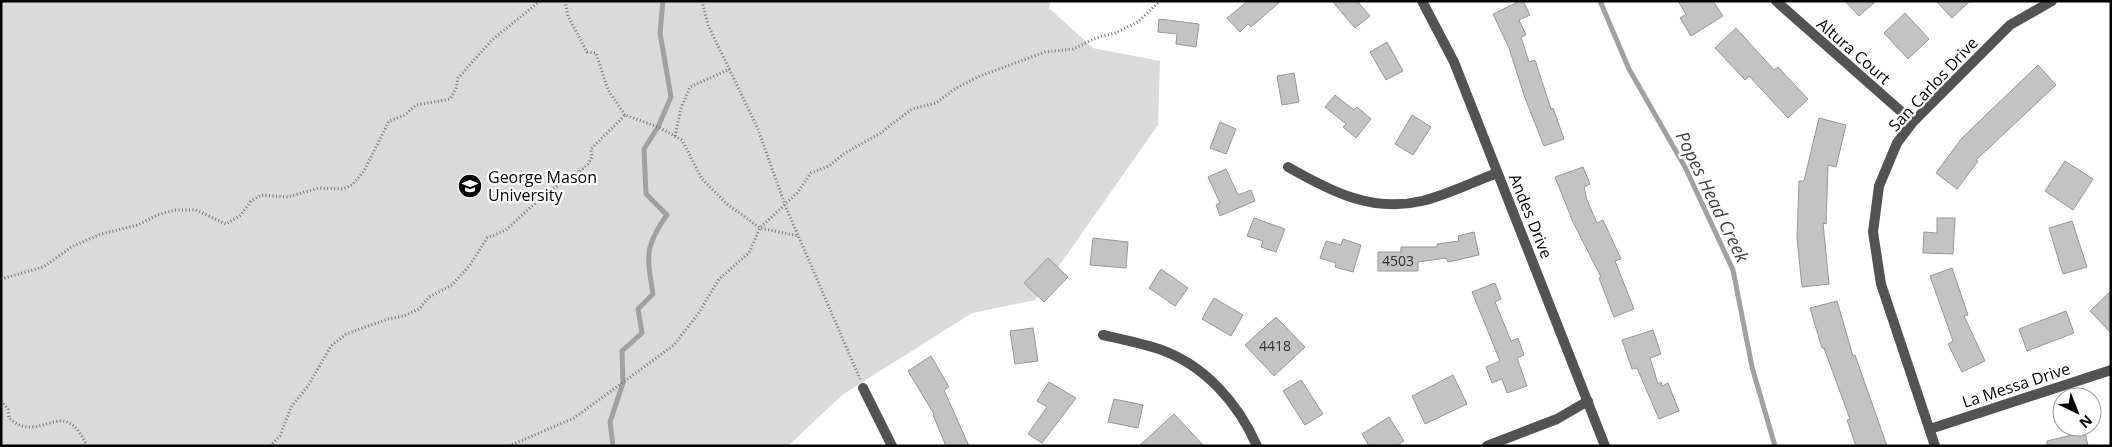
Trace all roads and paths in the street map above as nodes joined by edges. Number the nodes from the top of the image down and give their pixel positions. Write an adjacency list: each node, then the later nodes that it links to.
1 (540, 1): 17 (path)
2 (565, 1): 9 (path)
3 (702, 1): 8 (path)
4 (1160, 1): 14 (path)
5 (1422, 1): 13 (street, Andes Drive)
6 (1776, 1): 10 (street, Altura Court)
7 (2052, 1): 10 (street, San Carlos Drive)
8 (730, 69): 11 (path); 14 (path)
9 (625, 115): 11 (path); 25 (path)
10 (1913, 122): 23 (street, San Carlos Drive)
11 (675, 136): 15 (path)
12 (1288, 167): 13 (street)
13 (1497, 173): 22 (street, Andes Drive)
14 (786, 205): 15 (path); 16 (path)
15 (760, 228): 16 (path); 26 (path)
16 (799, 236): 20 (path)
17 (1, 278)
18 (1103, 335): 28 (street)
19 (2111, 370): 23 (street, La Messa Drive)
20 (863, 388): 27 (street)
21 (1, 401): 24 (path)
22 (1588, 401): 29 (street); 30 (street, Andes Drive)
23 (1930, 429): 31 (street, San Carlos Drive)
24 (87, 446)
25 (270, 446)
26 (509, 446)
27 (892, 446)
28 (1257, 446)
29 (1487, 446)
30 (1605, 446)
31 (1935, 446)

